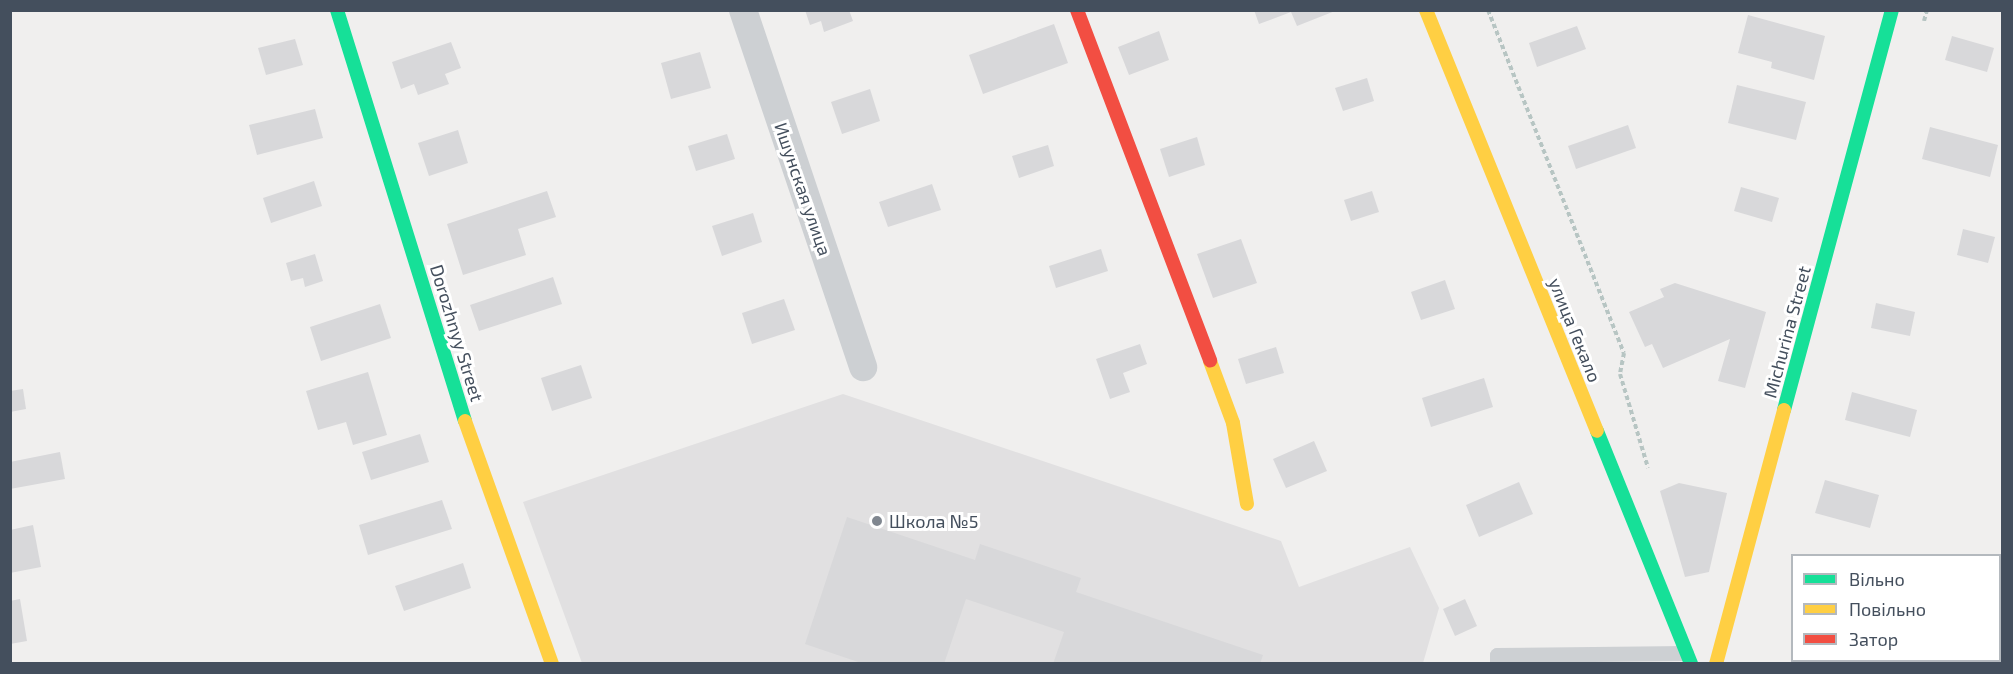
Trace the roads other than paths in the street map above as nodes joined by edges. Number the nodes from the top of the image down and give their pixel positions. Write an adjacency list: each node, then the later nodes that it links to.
1 (337, 10): 9 (main road, Dorozhnyy Street)
2 (743, 10): 6 (street, Ишунская улица)
3 (1077, 10): 7 (main road)
4 (1426, 10): 8 (main road, улица Гекало)
5 (1892, 10): 11 (main road, Michurina Street)
6 (863, 367)
7 (1247, 504)
8 (1689, 658): 10 (lane)
9 (552, 663)
10 (1497, 663)
11 (1716, 663)

